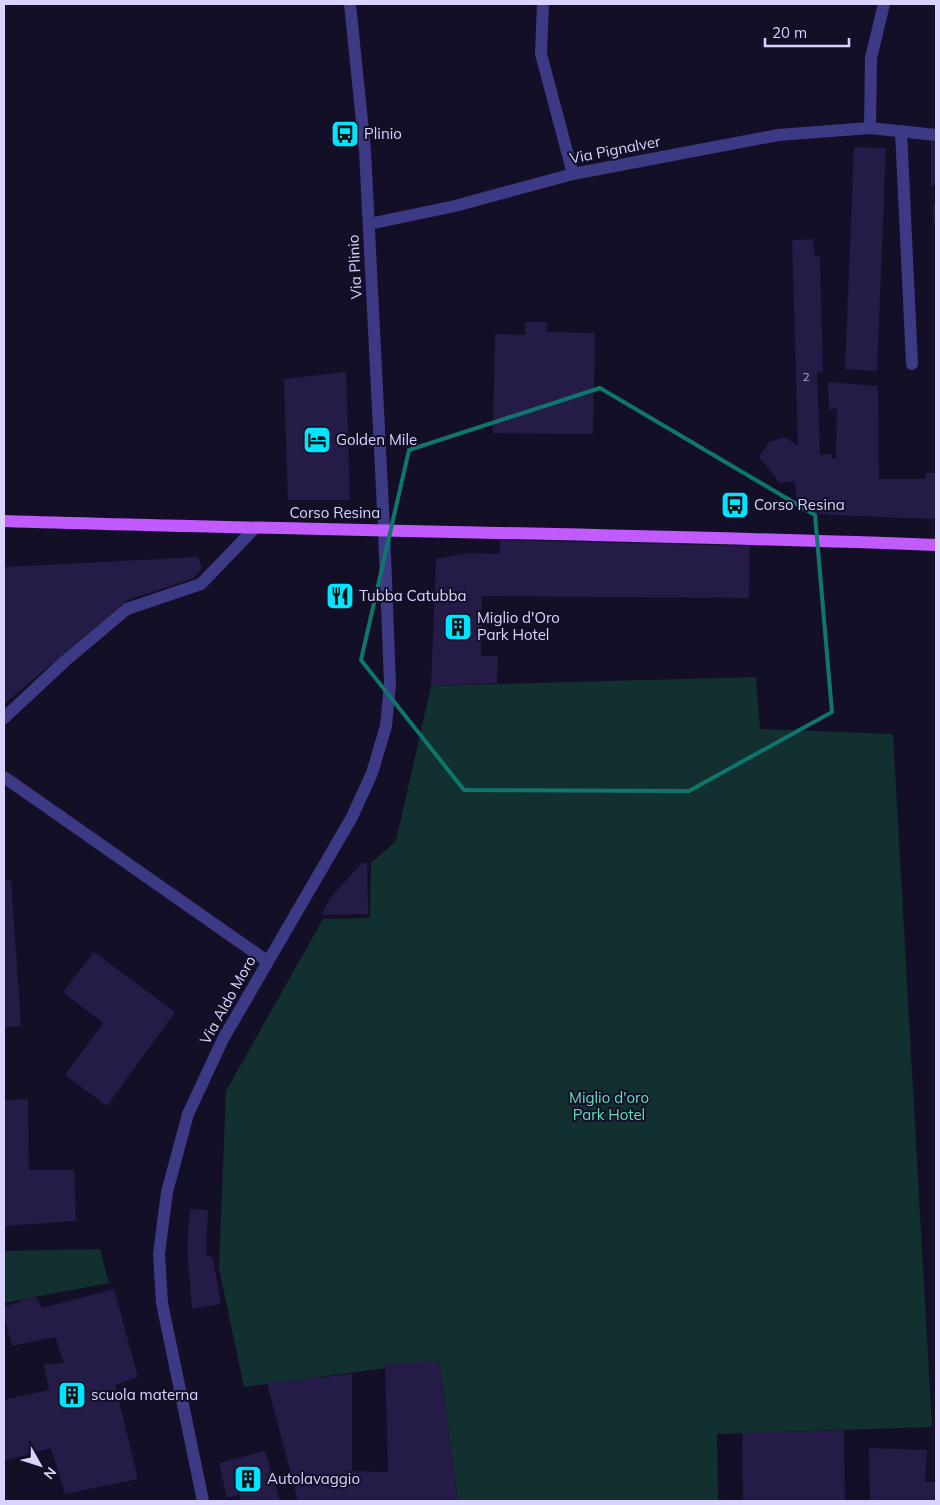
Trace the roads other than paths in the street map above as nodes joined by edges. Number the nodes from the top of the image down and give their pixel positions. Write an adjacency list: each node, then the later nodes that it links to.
1 (350, 4): 8 (street, Via Plinio)
2 (543, 4): 7 (street)
3 (884, 4): 4 (street)
4 (870, 128): 5 (street, Via Pignalver); 7 (street, Via Pignalver)
5 (901, 131): 6 (street, Via Pignalver); 9 (street)
6 (936, 135)
7 (573, 174): 8 (street, Via Pignalver)
8 (369, 224): 12 (street, Via Plinio)
9 (912, 364)
10 (4, 521): 11 (main road, Corso Resina)
11 (254, 529): 12 (main road, Corso Resina); 14 (street)
12 (384, 529): 13 (main road, Corso Resina); 16 (street, Via Aldo Moro)
13 (936, 545)
14 (4, 718)
15 (4, 777): 16 (street)
16 (267, 961): 17 (street, Via Aldo Moro)
17 (203, 1501)

